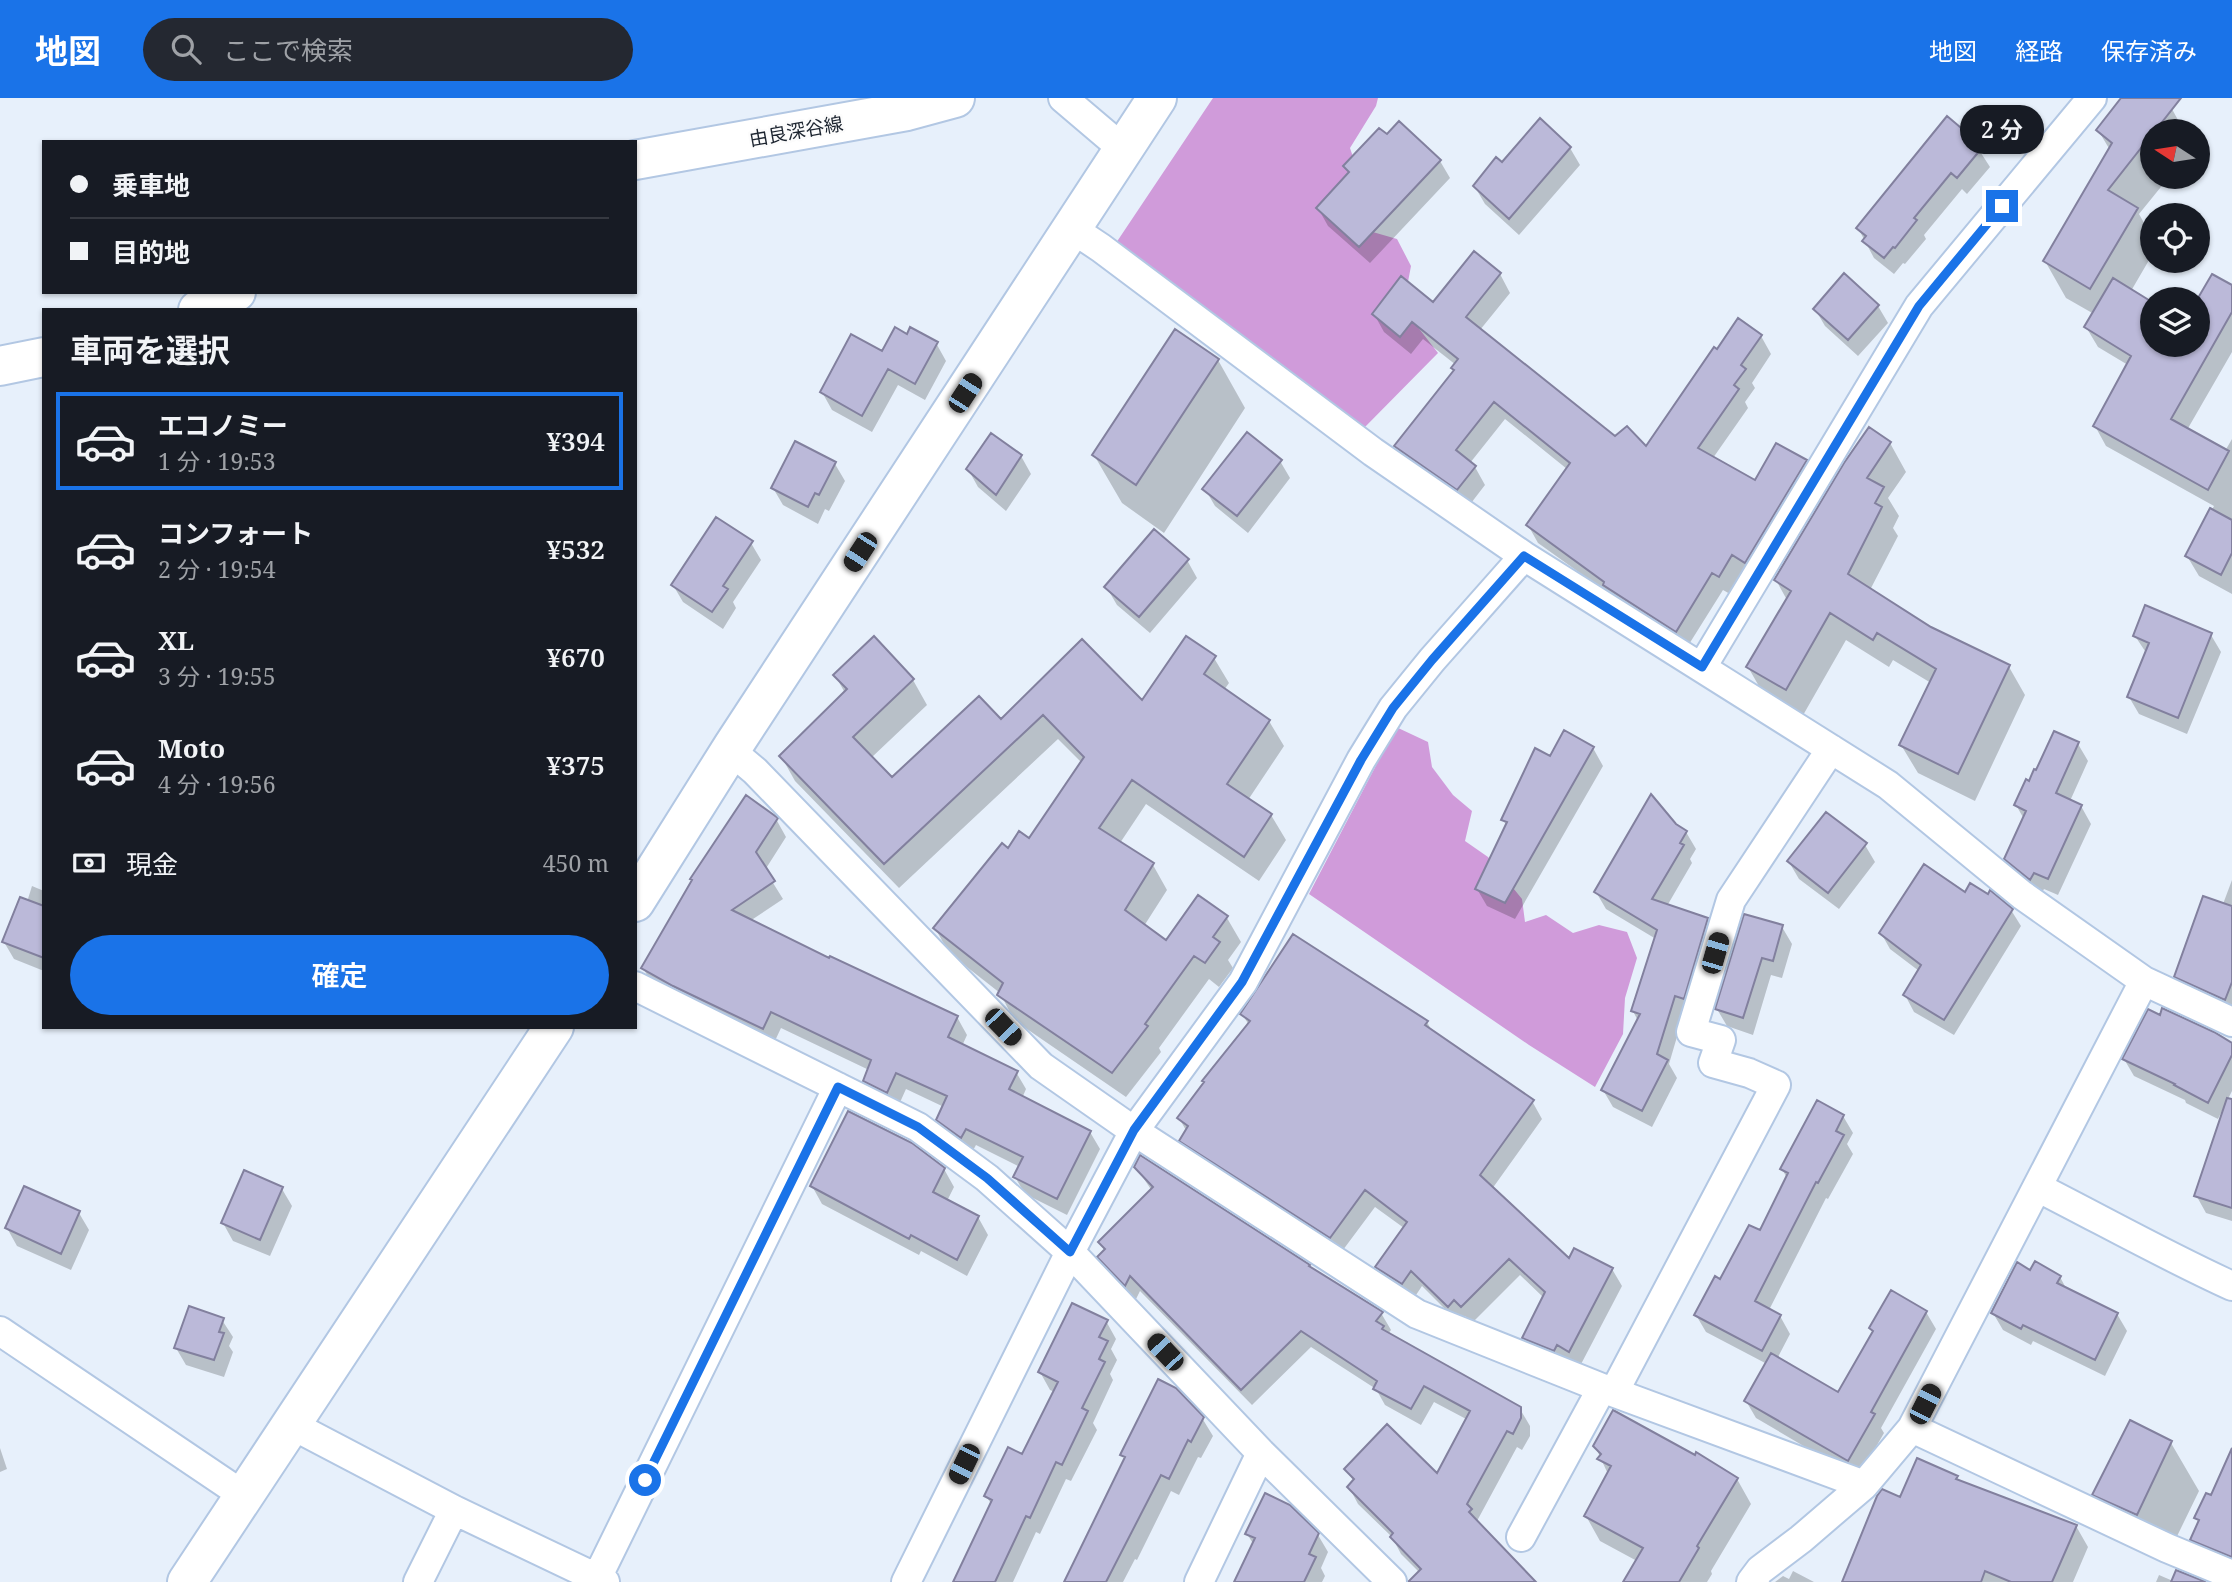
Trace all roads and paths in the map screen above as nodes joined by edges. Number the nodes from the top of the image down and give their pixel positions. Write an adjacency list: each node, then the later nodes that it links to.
1 (956, 98): 6 (street, 由良深谷線)
2 (1063, 98): 5 (street)
3 (1157, 98): 5 (street)
4 (2092, 98): 13 (street)
5 (1124, 149): 7 (street)
6 (637, 160)
7 (1071, 228): 12 (street); 15 (street)
8 (232, 294): 9 (street)
9 (202, 308)
10 (42, 357): 11 (street)
11 (0, 366)
12 (1524, 556): 13 (street); 22 (street)
13 (1702, 667): 14 (street)
14 (1831, 748): 17 (street); 27 (street)
15 (730, 750): 16 (street); 22 (street)
16 (637, 899)
17 (2144, 981): 19 (street); 23 (street)
18 (637, 987): 21 (street)
19 (2232, 1021)
20 (553, 1029): 28 (street)
21 (838, 1087): 24 (street); 36 (street)
22 (1134, 1130): 24 (street); 27 (street)
23 (2037, 1187): 25 (street); 29 (street)
24 (1070, 1252): 30 (street); 39 (street)
25 (2232, 1286)
26 (0, 1331): 32 (street)
27 (1608, 1390): 31 (street); 34 (street)
28 (290, 1424): 32 (street); 33 (street)
29 (1912, 1428): 31 (street); 35 (street)
30 (1261, 1453): 40 (street); 41 (street)
31 (1864, 1485): 42 (street)
32 (243, 1495): 37 (street)
33 (454, 1510): 36 (street); 38 (street)
34 (1521, 1537)
35 (2232, 1574)
36 (601, 1580)
37 (187, 1582)
38 (418, 1582)
39 (906, 1582)
40 (1199, 1582)
41 (1392, 1582)
42 (1751, 1582)

